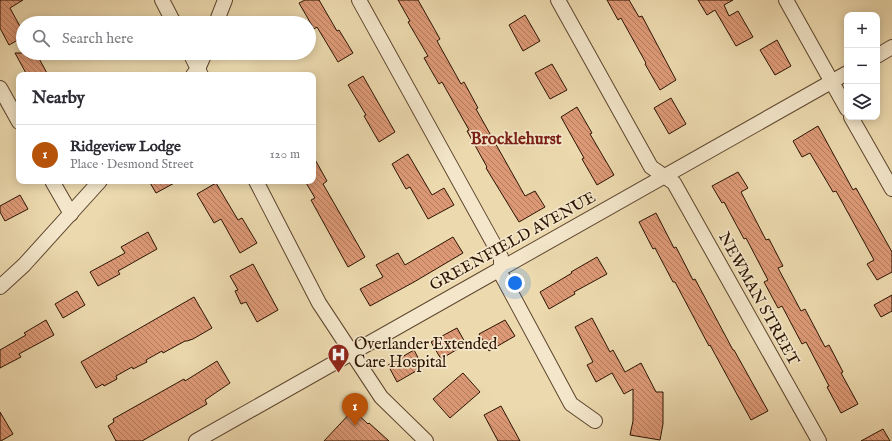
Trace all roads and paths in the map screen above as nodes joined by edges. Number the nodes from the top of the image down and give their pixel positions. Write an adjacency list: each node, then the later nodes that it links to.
1 (162, 0): 6 (street)
2 (225, 0): 7 (street)
3 (359, 0): 26 (street)
4 (558, 0): 20 (street, NEWMAN STREET)
5 (786, 0): 15 (street)
6 (170, 16)
7 (219, 16)
8 (892, 48): 9 (street)
9 (880, 54)
10 (193, 60): 12 (street)
11 (203, 60): 13 (street)
12 (198, 72)
13 (198, 72)
14 (844, 75): 15 (street, GREENFIELD AVENUE)
15 (832, 82): 17 (street); 20 (street, GREENFIELD AVENUE)
16 (0, 88): 18 (street)
17 (844, 104)
18 (16, 117)
19 (854, 120): 24 (street)
20 (664, 176): 26 (street, GREENFIELD AVENUE); 32 (street, NEWMAN STREET)
21 (54, 184): 25 (street)
22 (97, 184): 25 (street)
23 (258, 184): 28 (street)
24 (892, 189)
25 (71, 214): 27 (street)
26 (501, 268): 28 (street, GREENFIELD AVENUE); 29 (street)
27 (0, 286)
28 (351, 352): 30 (street, GREENFIELD AVENUE); 31 (street)
29 (596, 421)
30 (196, 441)
31 (426, 441)
32 (819, 441)

